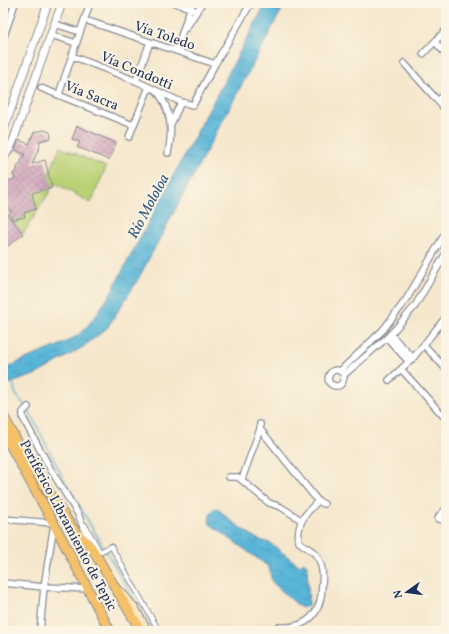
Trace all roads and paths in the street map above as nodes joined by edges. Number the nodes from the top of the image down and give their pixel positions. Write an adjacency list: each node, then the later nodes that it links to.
1 (15, 3): 16 (street)
2 (48, 3): 37 (street)
3 (62, 3): 11 (street)
4 (90, 3): 10 (street)
5 (175, 3): 8 (street)
6 (202, 3): 9 (street)
7 (251, 3): 25 (street)
8 (191, 6): 9 (street); 14 (street)
9 (198, 11): 14 (street)
10 (85, 20): 13 (street); 17 (street, Vía Toledo)
11 (55, 24): 13 (street); 15 (street)
12 (446, 30): 18 (street)
13 (80, 32): 19 (street)
14 (182, 33): 20 (street)
15 (51, 35): 19 (street); 40 (street)
16 (3, 39)
17 (150, 42): 20 (street, Vía Toledo); 26 (street)
18 (435, 42): 21 (street); 22 (street)
19 (76, 43): 23 (street)
20 (176, 51): 25 (street, Vía Toledo)
21 (423, 54)
22 (446, 54)
23 (72, 56): 26 (street, Vía Condotti); 31 (street)
24 (404, 63): 32 (street)
25 (215, 64): 33 (street, Vía Condotti)
26 (136, 81): 27 (street, Vía Condotti)
27 (149, 87): 29 (street, Vía Condotti); 36 (street)
28 (41, 88): 31 (street, Vía Sacra)
29 (155, 89): 33 (street, Vía Condotti); 35 (street)
30 (446, 93): 32 (street)
31 (59, 94): 36 (street, Vía Sacra)
32 (438, 101): 34 (street)
33 (181, 102): 35 (street)
34 (445, 107)
35 (171, 124): 39 (street)
36 (133, 125): 38 (street)
37 (3, 132)
38 (129, 137)
39 (168, 153)
40 (3, 160)
41 (446, 232): 43 (street)
42 (446, 253): 44 (street)
43 (432, 255): 44 (street); 46 (street)
44 (444, 262): 46 (street)
45 (446, 318): 47 (street)
46 (389, 336): 48 (street)
47 (424, 345): 48 (street); 50 (street)
48 (411, 360): 49 (street)
49 (402, 369): 51 (street); 54 (street)
50 (446, 369)
51 (389, 380)
52 (26, 408): 59 (street)
53 (3, 416): 64 (highway, Periférico Libramiento de Tepic)
54 (446, 419)
55 (3, 432): 63 (highway, Periférico Libramiento de Tepic)
56 (229, 477): 57 (street)
57 (242, 480): 61 (street); 61 (street)
58 (446, 509): 62 (street)
59 (78, 514): 64 (street); 73 (street)
60 (3, 519): 63 (street)
61 (301, 520): 74 (street)
62 (446, 520)
63 (54, 523): 67 (street); 68 (highway, Periférico Libramiento de Tepic)
64 (91, 546): 65 (highway, Periférico Libramiento de Tepic)
65 (113, 582): 71 (highway, Periférico Libramiento de Tepic); 72 (main road)
66 (3, 583): 67 (street)
67 (44, 587): 68 (street); 69 (street)
68 (88, 589): 70 (highway, Periférico Libramiento de Tepic)
69 (40, 631)
70 (110, 631)
71 (141, 631)
72 (147, 631)
73 (159, 631)
74 (278, 631)

